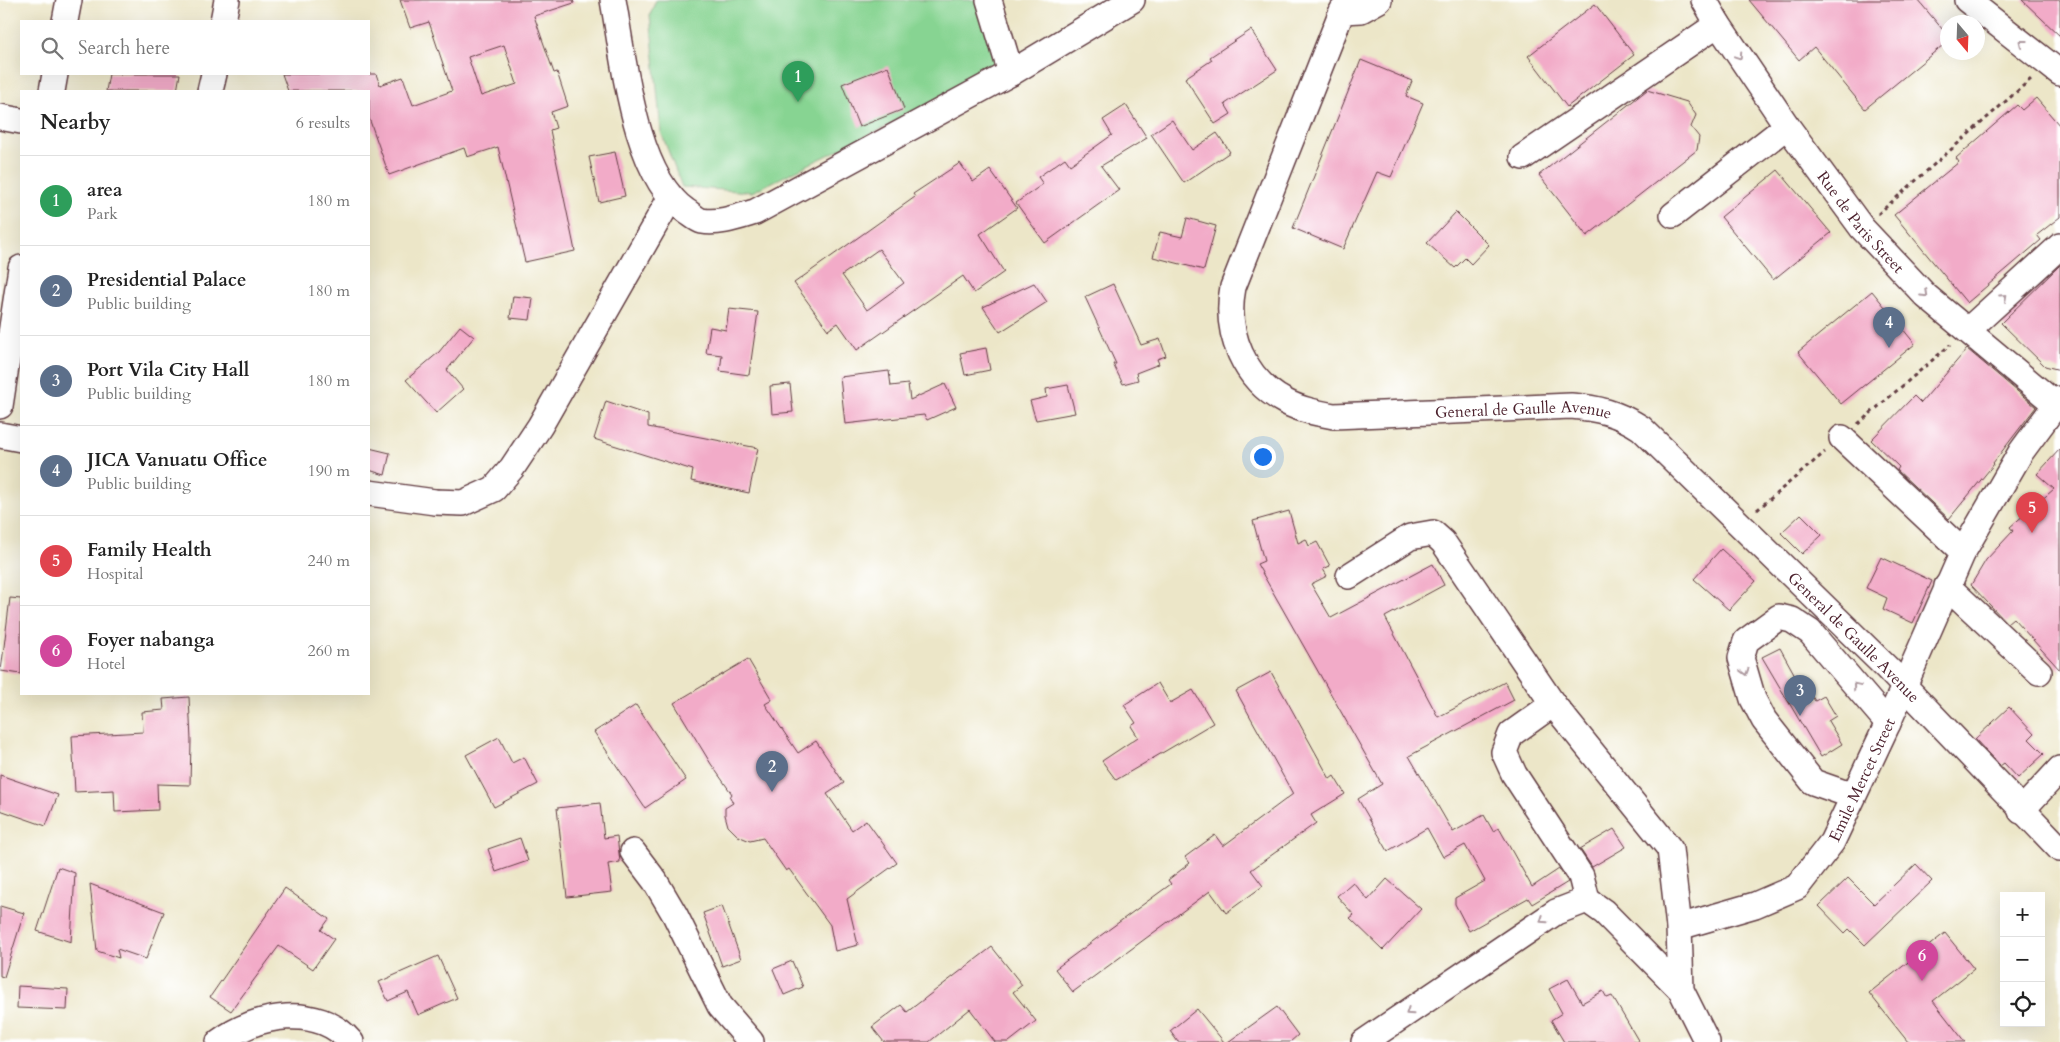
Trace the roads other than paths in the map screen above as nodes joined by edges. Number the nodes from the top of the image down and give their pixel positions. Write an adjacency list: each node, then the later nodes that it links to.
1 (70, 0): 10 (street)
2 (227, 0): 11 (street)
3 (614, 0): 23 (street)
4 (989, 0): 14 (street)
5 (1132, 0): 14 (street)
6 (1379, 0): 9 (street, General de Gaulle Avenue)
7 (1704, 0): 12 (street, Rue de Paris Street)
8 (1967, 0): 13 (street, one-way to 8)
9 (1334, 5): 38 (street, General de Gaulle Avenue)
10 (65, 20)
11 (223, 20)
12 (1718, 24): 21 (street, Rue de Paris Street, one-way to 21); 22 (street)
13 (2054, 69)
14 (1010, 73): 23 (street)
15 (55, 75): 17 (street)
16 (214, 75): 18 (street)
17 (52, 90)
18 (210, 90)
19 (0, 117): 20 (street)
20 (20, 121)
21 (1787, 126): 24 (street); 27 (street, Rue de Paris Street, one-way to 27)
22 (1523, 157)
23 (671, 197): 33 (street)
24 (1673, 215)
25 (2060, 246): 27 (street, one-way to 25)
26 (20, 275): 29 (street)
27 (1968, 330): 28 (street, Rue de Paris Street)
28 (2058, 404): 34 (street, Emile Mercet Street)
29 (0, 406)
30 (0, 435): 31 (street)
31 (20, 438)
32 (1842, 438): 34 (street)
33 (370, 493)
34 (1963, 552): 36 (street, Emile Mercet Street)
35 (1349, 576): 39 (street)
36 (1947, 586): 37 (street); 38 (street, Emile Mercet Street)
37 (2039, 672)
38 (1903, 686): 40 (street, Emile Mercet Street); 43 (street, General de Gaulle Avenue)
39 (1553, 704): 46 (street); 47 (street)
40 (1888, 723): 42 (street, Emile Mercet Street); 42 (street, one-way to 42)
41 (2060, 769): 43 (street)
42 (1853, 796): 47 (street, Emile Mercet Street)
43 (2021, 811): 44 (street, General de Gaulle Avenue)
44 (2060, 849)
45 (633, 852): 51 (street)
46 (1587, 900): 48 (street); 52 (street, one-way to 52)
47 (1679, 926): 48 (street)
48 (1681, 990): 53 (street)
49 (219, 1042): 50 (street)
50 (351, 1042)
51 (751, 1042)
52 (1364, 1042)
53 (1707, 1042)

